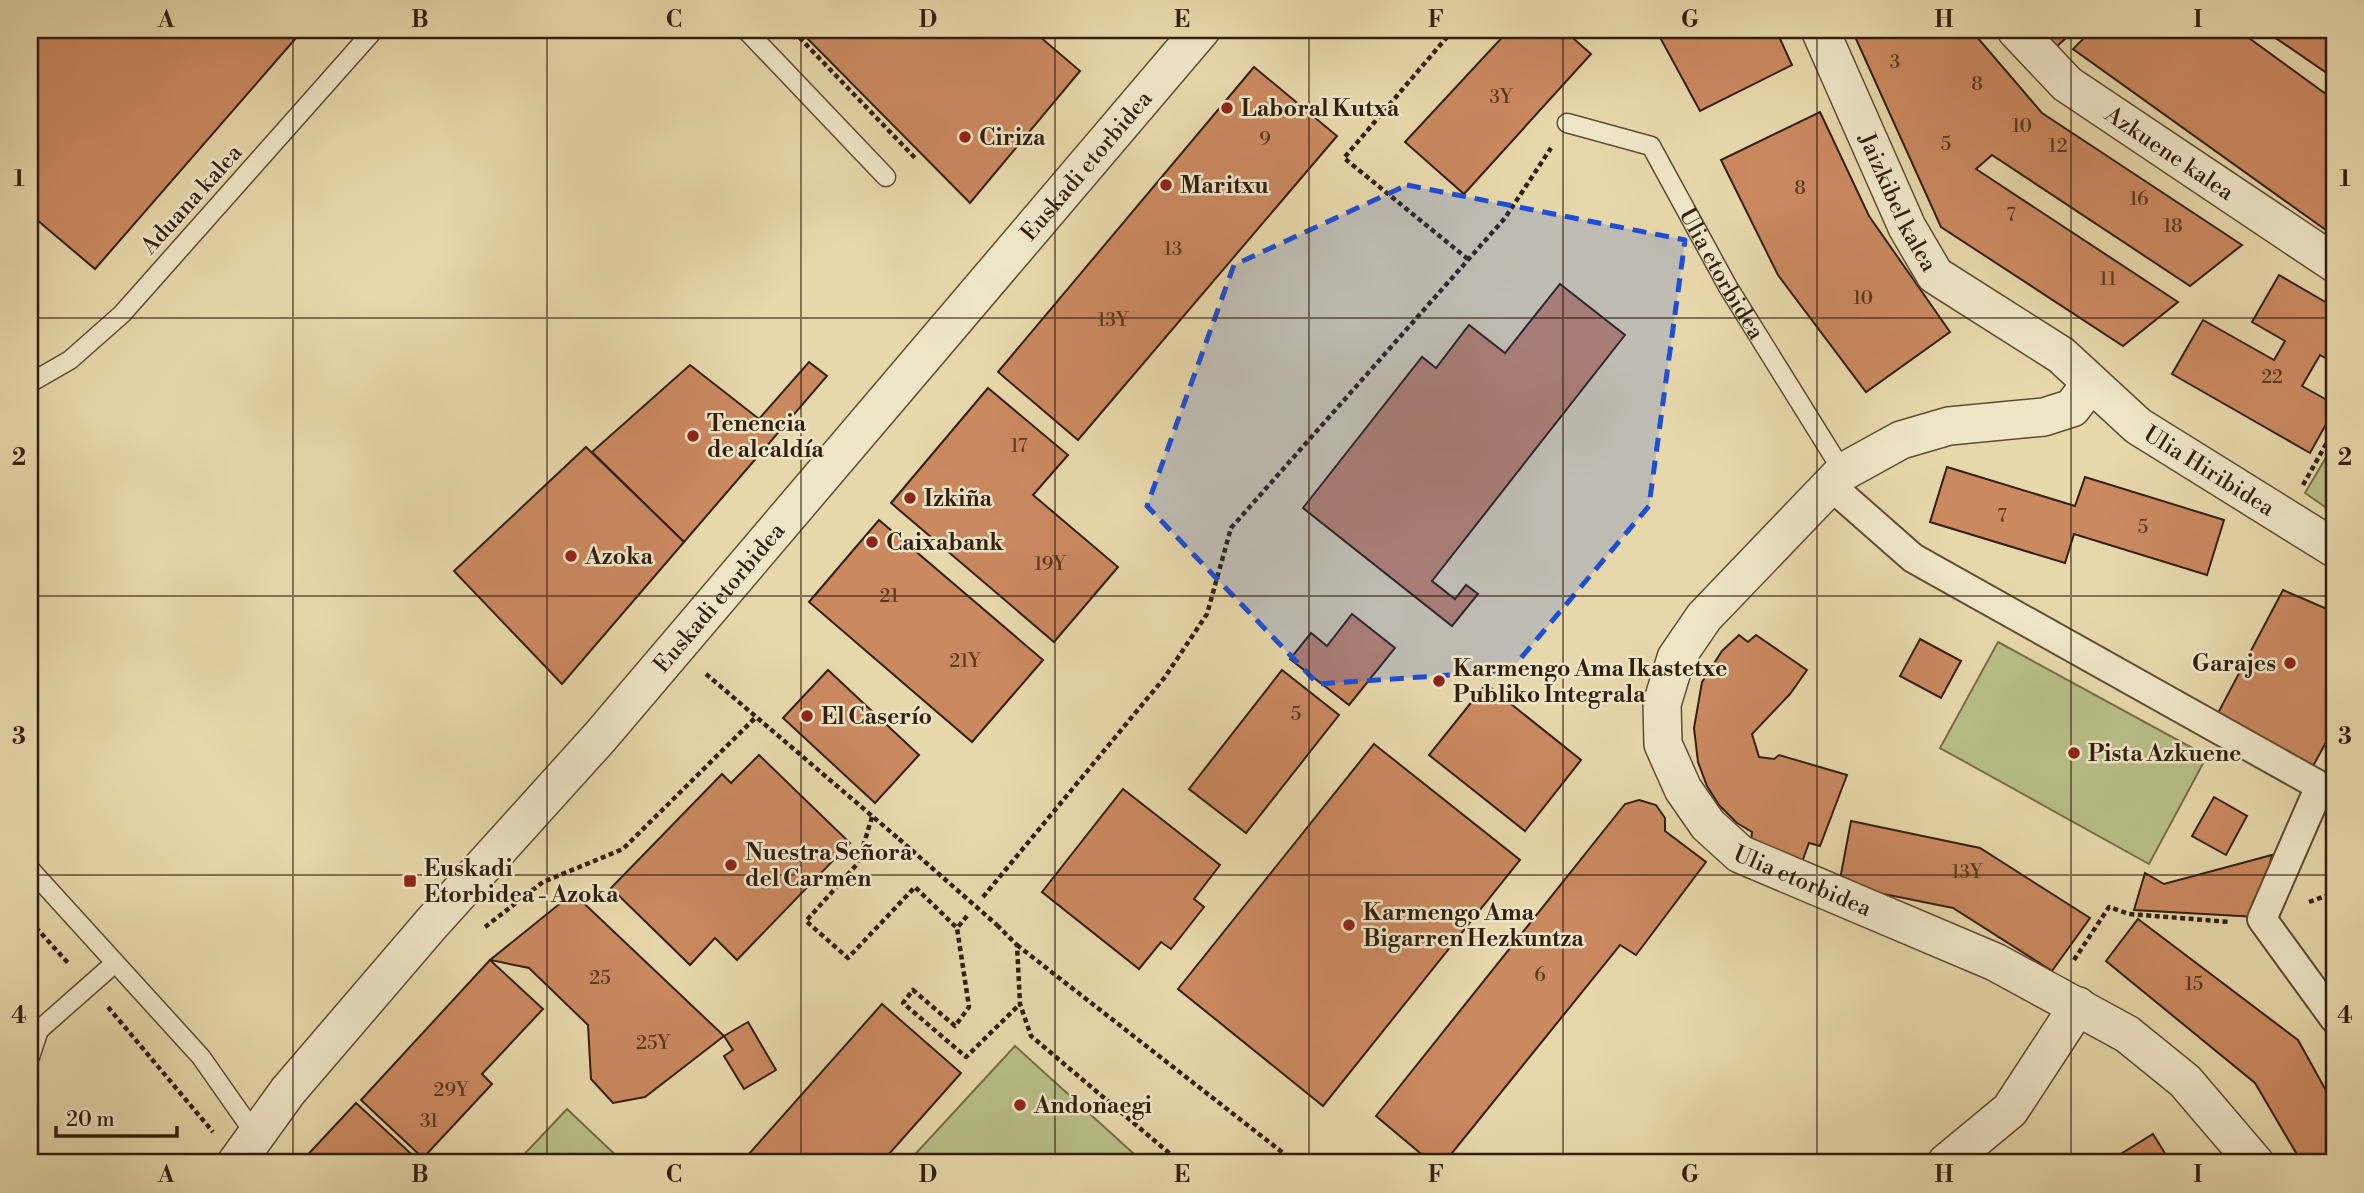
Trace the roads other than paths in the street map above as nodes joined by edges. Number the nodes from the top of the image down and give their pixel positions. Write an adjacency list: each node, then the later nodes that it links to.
1 (374, 30): 9 (lane, Aduana kalea)
2 (746, 30): 7 (lane)
3 (1201, 30): 19 (street, Euskadi etorbidea)
4 (1820, 30): 10 (street, Jaizkibel kalea)
5 (2016, 30): 8 (street, Azkuene kalea)
6 (1567, 123): 11 (lane, Ulia etorbidea)
7 (886, 177)
8 (2334, 263)
9 (30, 383)
10 (2091, 384): 11 (street, Ulia etorbidea); 12 (street, Ulia Hiribidea)
11 (1836, 479): 15 (street, Ulia etorbidea); 16 (street)
12 (2334, 548)
13 (30, 869): 14 (lane)
14 (115, 963): 17 (lane); 19 (lane)
15 (2078, 1006): 20 (street); 21 (street, Ulia etorbidea)
16 (2334, 1018)
17 (34, 1025): 18 (lane)
18 (30, 1057)
19 (236, 1145)
20 (1946, 1163)
21 (2255, 1163)

